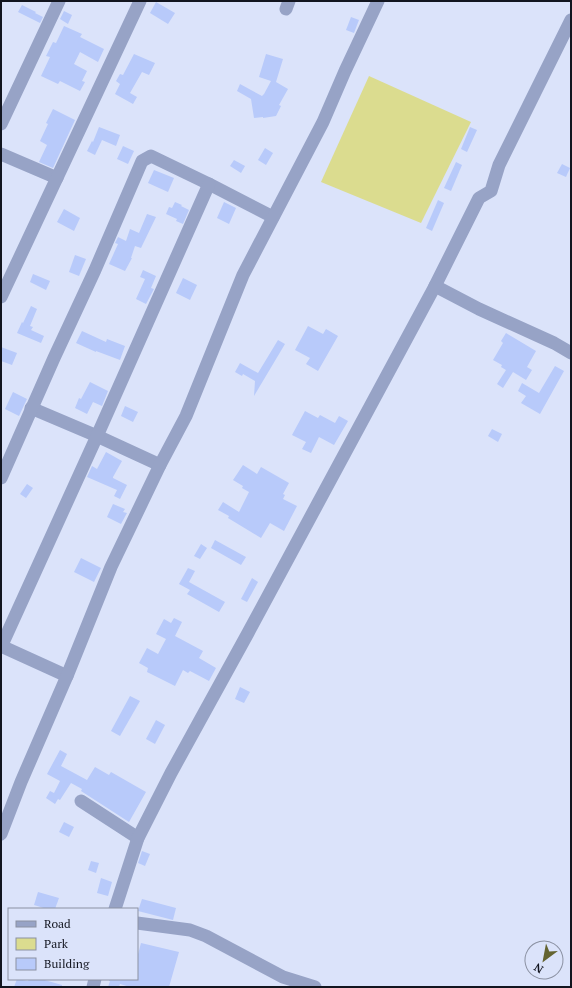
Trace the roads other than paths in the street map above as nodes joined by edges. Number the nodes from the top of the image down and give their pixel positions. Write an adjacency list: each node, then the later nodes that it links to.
1 (59, 1): 5 (street)
2 (140, 1): 7 (street)
3 (378, 1): 9 (street)
4 (571, 20): 10 (street)
5 (1, 124)
6 (1, 154): 7 (street)
7 (57, 178): 11 (street)
8 (209, 184): 9 (street); 13 (street); 14 (street)
9 (273, 217): 15 (street)
10 (435, 286): 12 (street); 21 (street)
11 (1, 298)
12 (571, 353)
13 (32, 408): 14 (street); 16 (street)
14 (97, 436): 15 (street); 17 (street)
15 (160, 465): 18 (street)
16 (1, 478)
17 (1, 646): 18 (street)
18 (67, 676): 20 (street)
19 (81, 801): 21 (street)
20 (1, 834)
21 (138, 838): 22 (street)
22 (115, 908)
23 (138, 923): 24 (street)
24 (281, 982): 25 (street)
25 (316, 987)

